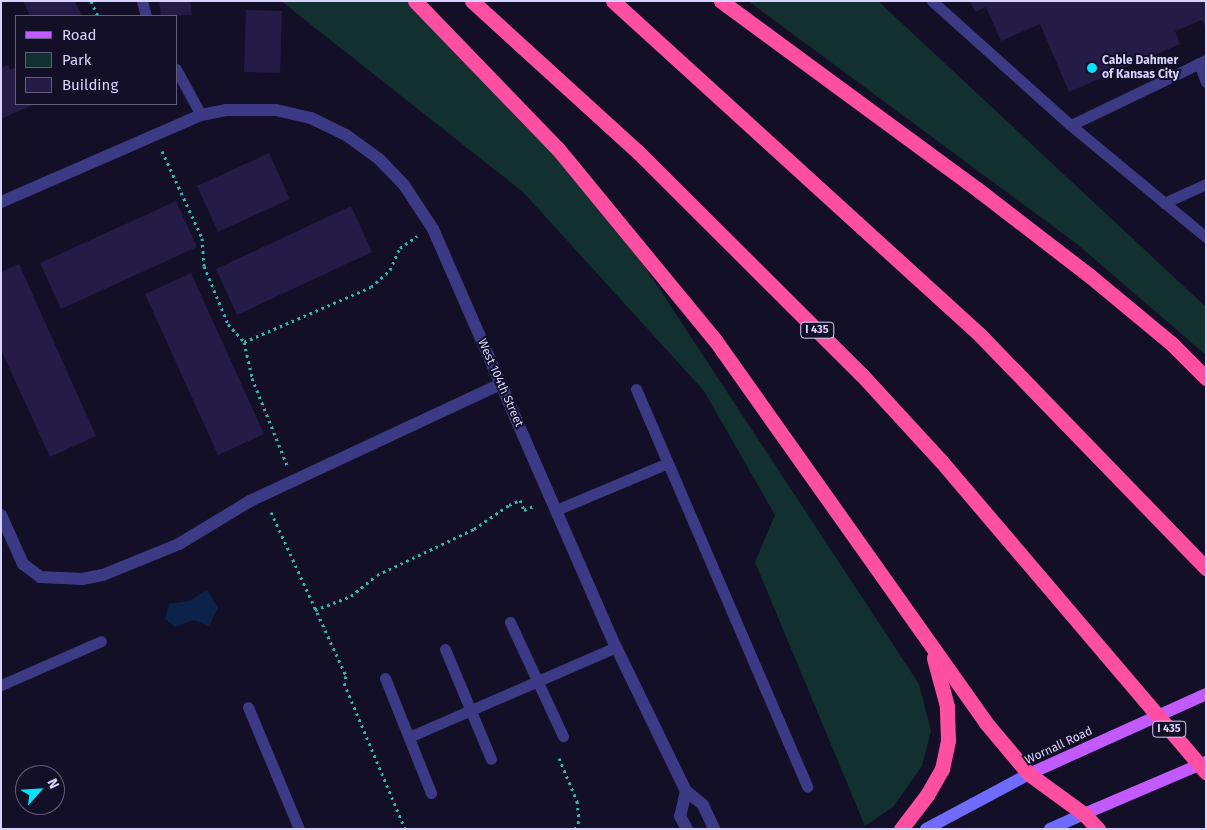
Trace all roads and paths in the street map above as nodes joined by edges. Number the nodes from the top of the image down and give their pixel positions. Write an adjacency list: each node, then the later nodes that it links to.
1 (91, 1): 8 (path)
2 (142, 1): 9 (lane)
3 (415, 1): 37 (highway)
4 (472, 1): 49 (highway, I 435)
5 (613, 1): 31 (highway)
6 (722, 1): 22 (highway)
7 (932, 1): 14 (lane)
8 (98, 15)
9 (146, 15)
10 (1202, 62): 12 (lane); 14 (lane)
11 (178, 74): 13 (lane)
12 (1206, 82)
13 (201, 115): 15 (street, West 104th Street); 19 (street, West 104th Street)
14 (1071, 125): 18 (lane)
15 (155, 135): 17 (street, West 104th Street); 21 (path)
16 (1206, 184): 18 (lane)
17 (1, 202)
18 (1164, 203): 20 (lane)
19 (433, 230): 21 (path); 23 (street, West 104th Street)
20 (1206, 238)
21 (244, 342): 26 (path)
22 (1206, 378)
23 (501, 384): 26 (street); 28 (street, West 104th Street)
24 (636, 390): 25 (lane)
25 (668, 464): 29 (lane); 51 (lane)
26 (294, 481): 27 (street)
27 (263, 495): 30 (street); 32 (path)
28 (551, 498): 29 (street, West 104th Street); 32 (path)
29 (556, 510): 35 (street, West 104th Street)
30 (1, 515)
31 (1206, 568)
32 (315, 610): 56 (path)
33 (510, 622): 39 (lane)
34 (101, 641): 40 (lane)
35 (616, 647): 39 (lane); 52 (street, West 104th Street)
36 (445, 649): 43 (lane)
37 (932, 649): 50 (highway); 60 (highway)
38 (384, 678): 45 (lane)
39 (536, 682): 43 (lane); 44 (lane)
40 (1, 684)
41 (1206, 694): 50 (main road, Wornall Road)
42 (248, 707): 55 (lane)
43 (471, 711): 45 (lane); 47 (lane)
44 (563, 736)
45 (409, 737): 53 (lane)
46 (559, 758): 57 (path)
47 (491, 759)
48 (1206, 762): 54 (main road)
49 (1206, 772)
50 (1029, 774): 54 (highway); 61 (main road, Wornall Road)
51 (807, 787)
52 (686, 791): 58 (street); 59 (street, West 104th Street)
53 (430, 793)
54 (1084, 814): 62 (main road); 63 (highway)
55 (299, 829)
56 (405, 829)
57 (575, 829)
58 (687, 829)
59 (714, 829)
60 (902, 829)
61 (926, 829)
62 (1050, 829)
63 (1098, 829)

